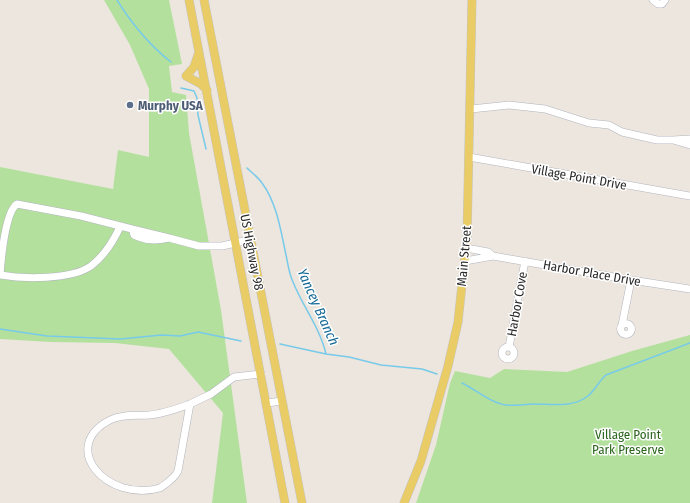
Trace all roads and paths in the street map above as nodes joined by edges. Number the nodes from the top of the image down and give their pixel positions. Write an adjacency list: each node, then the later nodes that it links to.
1 (189, 0): 6 (main road, US Highway 98)
2 (204, 0): 15 (main road, US Highway 98)
3 (472, 0): 8 (main road, Main Street)
4 (653, 0): 5 (street)
5 (665, 0)
6 (199, 51): 7 (main road, US Highway 98); 7 (main road)
7 (207, 90): 16 (main road, US Highway 98)
8 (471, 109): 10 (street); 12 (main road, Main Street)
9 (690, 139): 10 (street)
10 (673, 140): 11 (street)
11 (690, 145)
12 (469, 157): 13 (street, Village Point Drive); 17 (main road, Main Street)
13 (690, 196)
14 (120, 227): 14 (street); 16 (street)
15 (250, 240): 16 (street); 26 (main road, US Highway 98)
16 (235, 242): 25 (main road, US Highway 98)
17 (466, 248): 18 (street, Harbor Place Drive); 19 (main road, Main Street)
18 (493, 256): 19 (street, Harbor Place Drive); 20 (street, Harbor Place Drive)
19 (465, 261): 33 (main road, Main Street)
20 (525, 261): 21 (street, Harbor Place Drive); 24 (street, Harbor Cove)
21 (631, 280): 22 (street, Harbor Place Drive); 23 (street)
22 (690, 289)
23 (622, 325)
24 (509, 347)
25 (261, 374): 27 (main road, US Highway 98); 28 (street)
26 (282, 401): 27 (street); 32 (main road, US Highway 98)
27 (267, 403): 31 (main road, US Highway 98)
28 (190, 404): 29 (street); 30 (street)
29 (95, 480)
30 (140, 498)
31 (285, 503)
32 (302, 503)
33 (404, 503)

